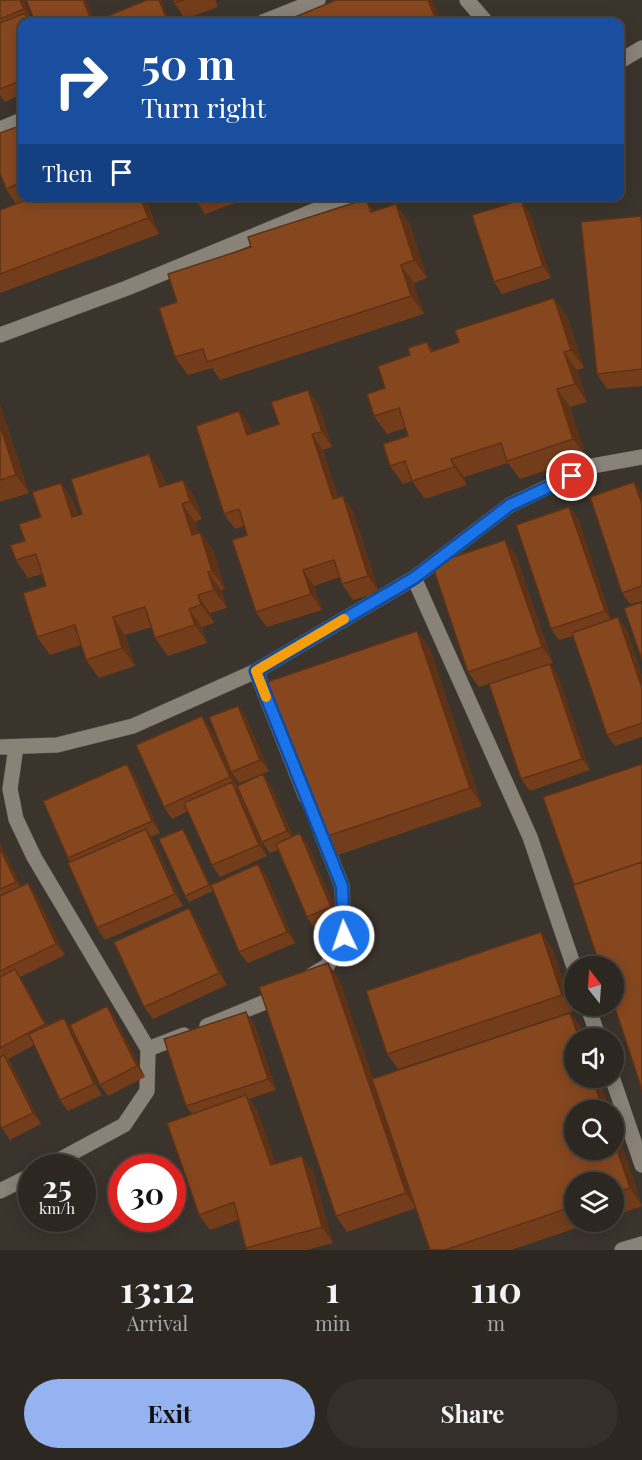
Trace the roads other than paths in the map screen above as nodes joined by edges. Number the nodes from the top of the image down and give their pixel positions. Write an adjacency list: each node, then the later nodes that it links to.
1 (318, 0): 3 (street)
2 (466, 0): 4 (street)
3 (273, 18)
4 (482, 18)
5 (642, 48): 6 (street)
6 (624, 59)
7 (18, 122): 8 (street)
8 (0, 129)
9 (338, 201): 10 (street)
10 (0, 335)
11 (642, 457): 12 (street)
12 (414, 578): 13 (street); 18 (street)
13 (256, 671): 15 (street); 19 (street)
14 (0, 747): 15 (street)
15 (16, 747): 16 (street)
16 (13, 804): 17 (street); 19 (street)
17 (0, 813)
18 (570, 956)
19 (148, 1049): 21 (street)
20 (616, 1088): 22 (street)
21 (70, 1154)
22 (642, 1165)
23 (18, 1181): 24 (street)
24 (0, 1191)
25 (642, 1244): 26 (street)
26 (622, 1250)

